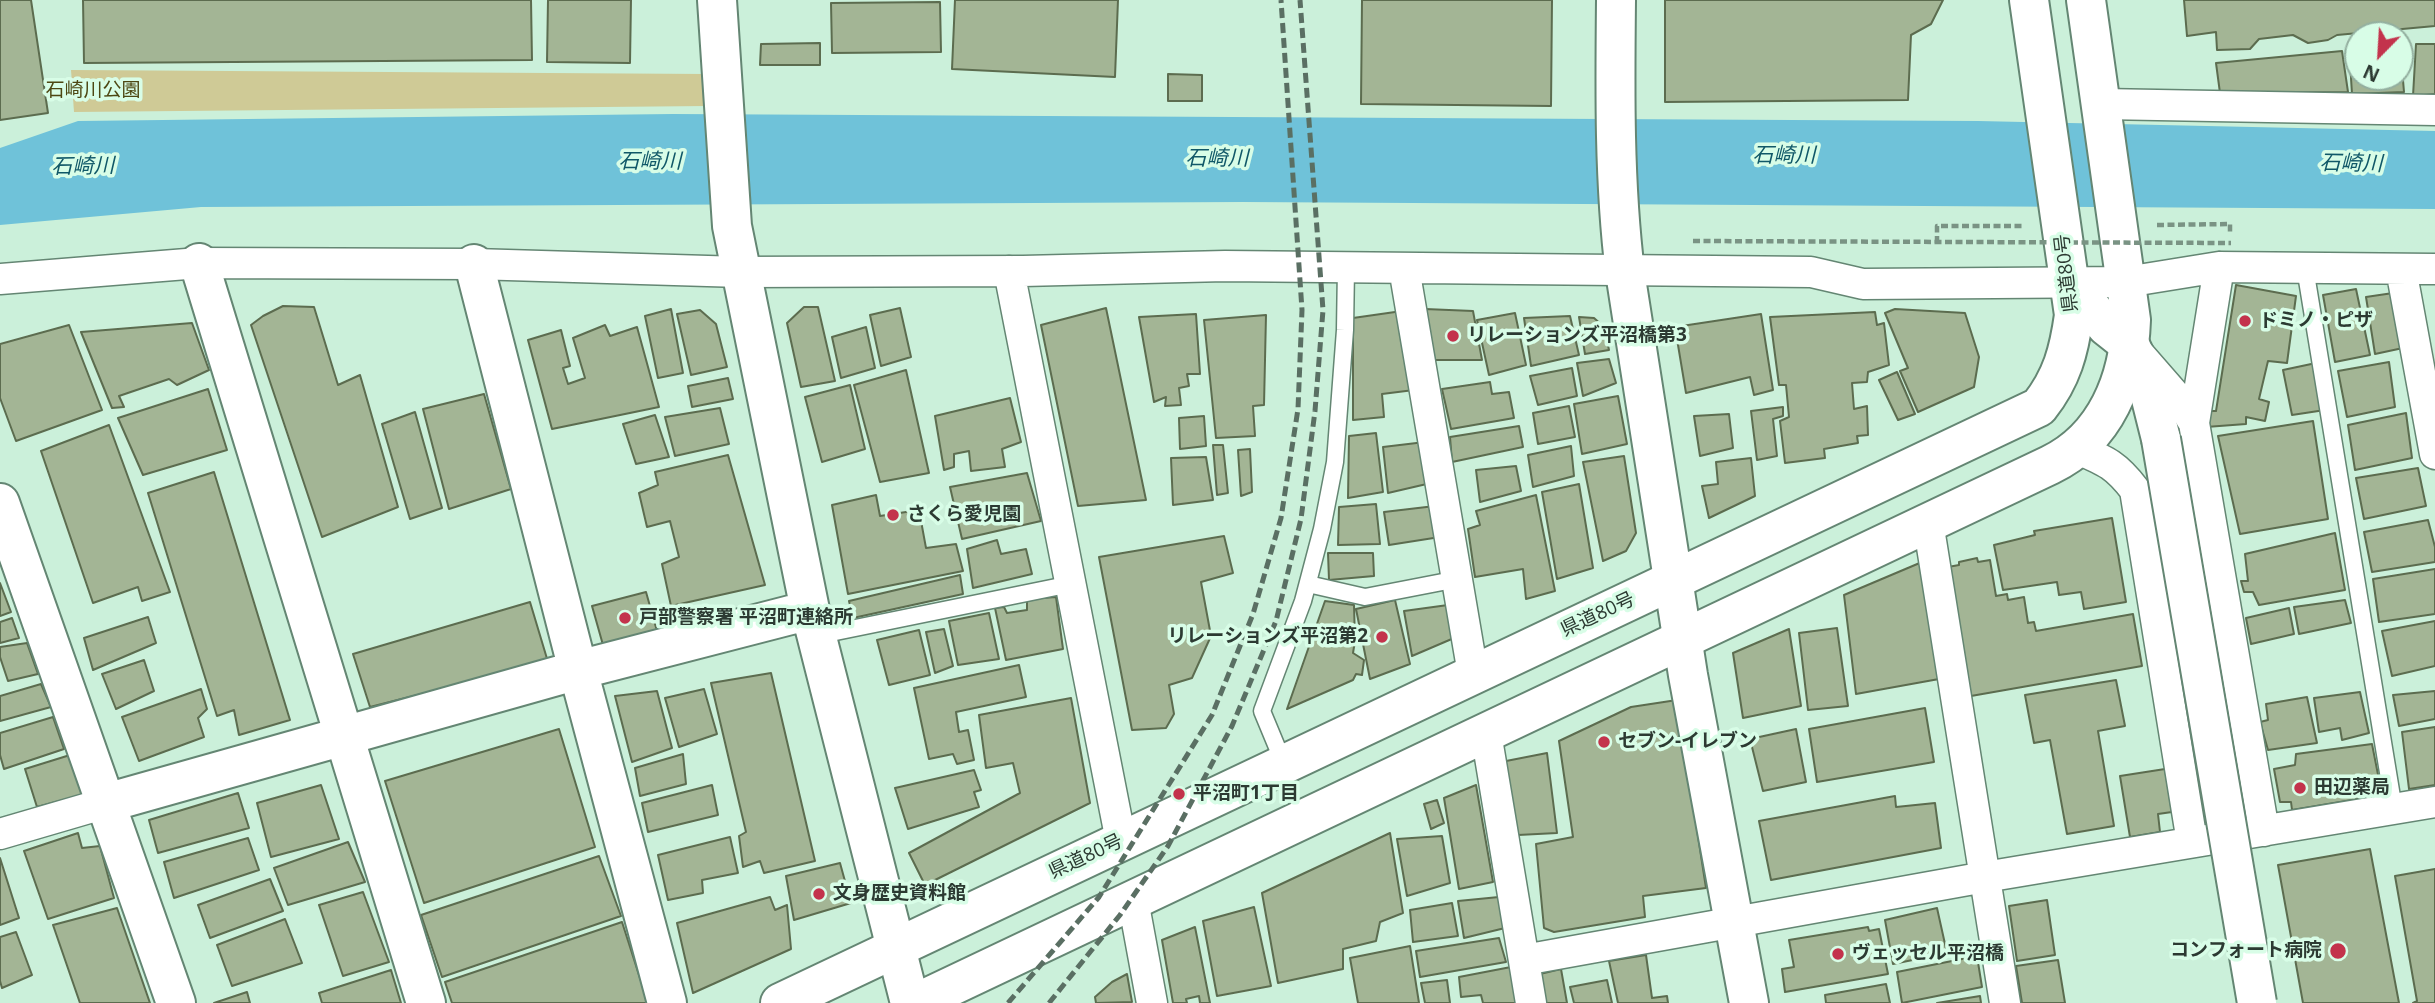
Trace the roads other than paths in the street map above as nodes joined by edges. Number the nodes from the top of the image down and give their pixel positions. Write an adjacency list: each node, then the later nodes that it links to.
1 (717, 0): 16 (street)
2 (1616, 0): 17 (street)
3 (2029, 0): 19 (street, 県道80号)
4 (2086, 0): 5 (street)
5 (2103, 108): 6 (street); 20 (street)
6 (2435, 110)
7 (199, 263): 8 (street); 18 (street); 36 (street)
8 (474, 264): 16 (street); 33 (street)
9 (2219, 267): 12 (street); 20 (street); 22 (street)
10 (1346, 268): 11 (street); 15 (street); 30 (lane)
11 (1404, 268): 17 (street); 27 (street)
12 (2305, 268): 13 (street); 40 (lane)
13 (2402, 269): 14 (street); 24 (street)
14 (2435, 269)
15 (1009, 271): 16 (street); 29 (street)
16 (741, 272): 31 (street)
17 (1625, 272): 19 (street); 28 (street)
18 (0, 279)
19 (2070, 282): 20 (street); 21 (street); 28 (street, 県道80号)
20 (2126, 282): 21 (street)
21 (2130, 345): 22 (street); 23 (street)
22 (2178, 431): 41 (street); 61 (street, bridge)
23 (2078, 449): 26 (street); 44 (street)
24 (2435, 454)
25 (0, 503): 39 (street)
26 (1928, 522): 32 (street); 45 (street)
27 (1458, 579): 30 (lane); 34 (street)
28 (1672, 580): 32 (street); 34 (street, 県道80号)
29 (1071, 584): 31 (lane); 43 (street)
30 (1308, 584): 37 (lane)
31 (813, 623): 33 (street); 48 (street)
32 (1682, 639): 35 (street); 47 (street)
33 (578, 670): 36 (street); 52 (street)
34 (1473, 674): 37 (street, 県道80号)
35 (1486, 733): 46 (street); 49 (street)
36 (345, 737): 39 (street); 51 (street)
37 (1284, 764): 43 (street, 県道80号)
38 (2435, 802): 40 (street)
39 (106, 803): 42 (street); 50 (street)
40 (2394, 809): 41 (street)
41 (2254, 832): 44 (street); 62 (street)
42 (0, 834)
43 (1121, 841): 48 (street, 県道80号)
44 (2203, 841): 45 (street); 60 (street)
45 (1985, 877): 47 (street); 59 (street)
46 (1133, 900): 55 (street); 56 (street)
47 (1734, 920): 49 (street); 58 (street)
48 (896, 947): 53 (street, 県道80号); 54 (street)
49 (1524, 960): 57 (street)
50 (176, 1003)
51 (426, 1003)
52 (667, 1003)
53 (780, 1003)
54 (910, 1003)
55 (916, 1003)
56 (1152, 1003)
57 (1531, 1003)
58 (1749, 1003)
59 (2006, 1003)
60 (2243, 1003)
61 (2257, 1003)
62 (2273, 1003)

